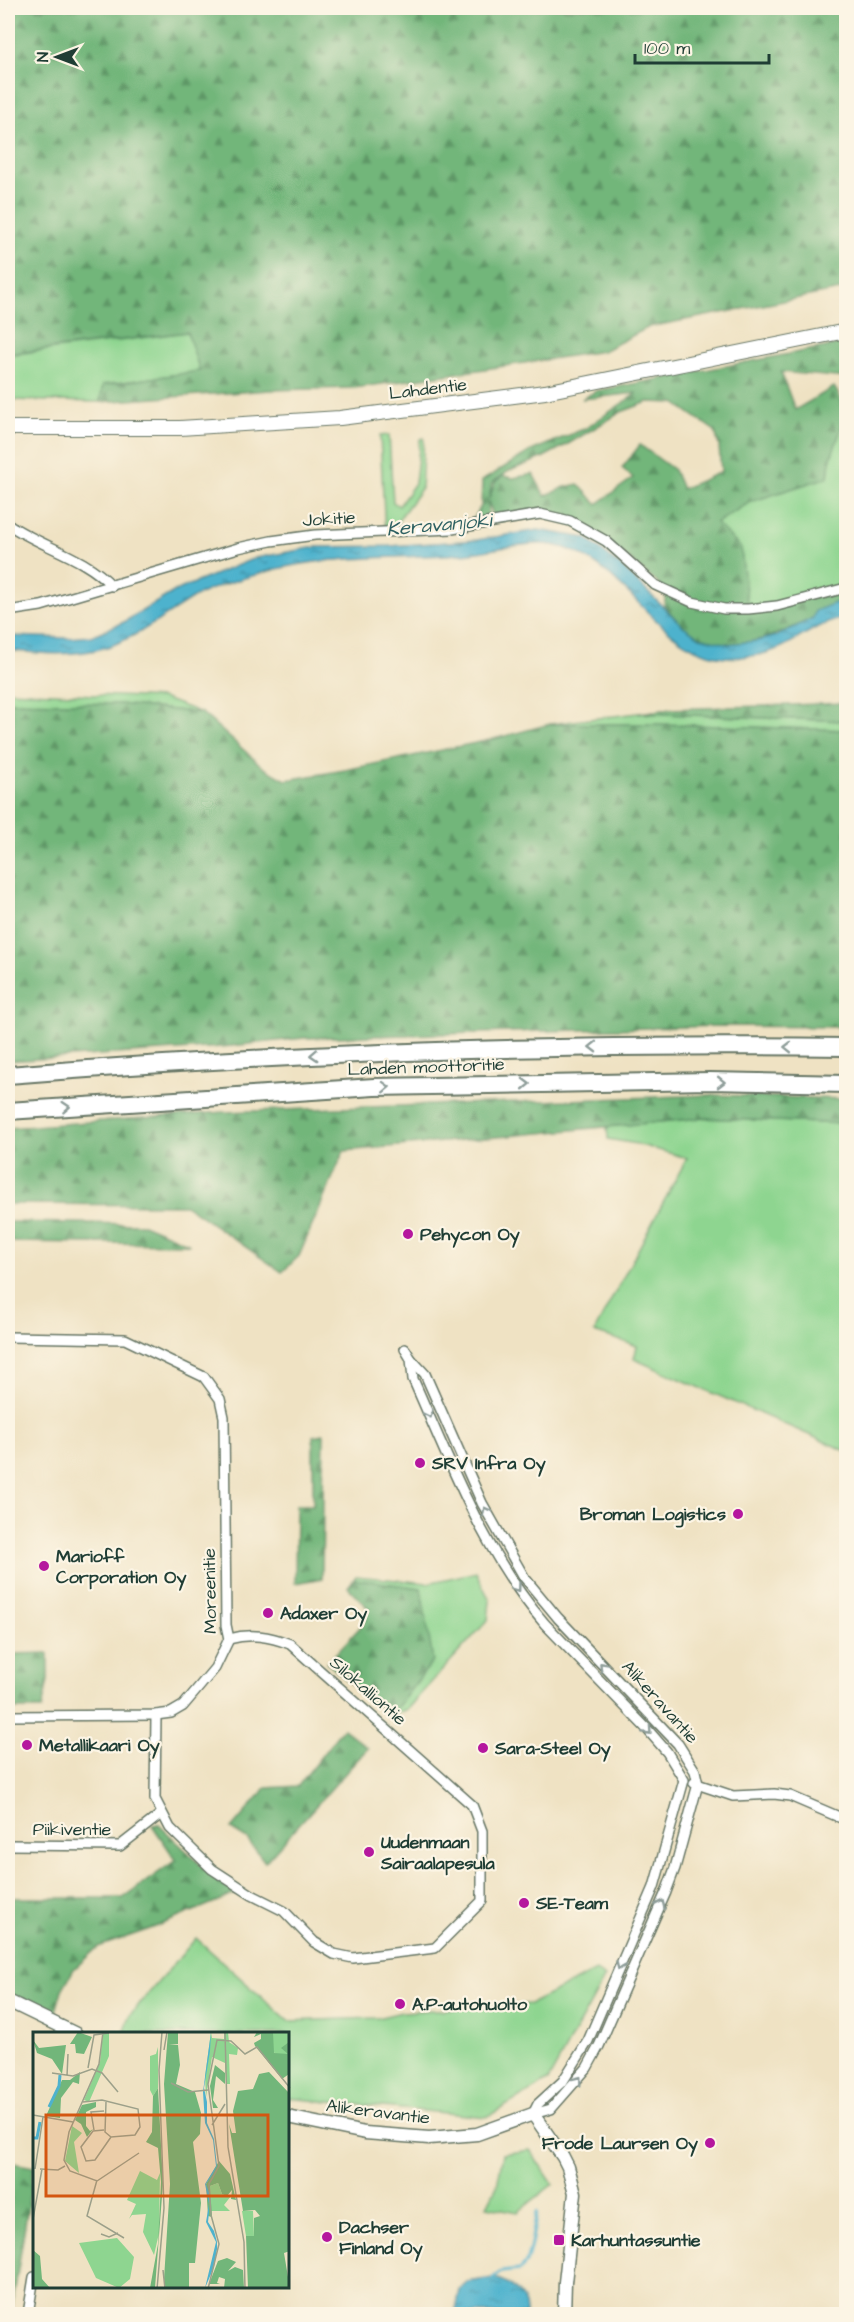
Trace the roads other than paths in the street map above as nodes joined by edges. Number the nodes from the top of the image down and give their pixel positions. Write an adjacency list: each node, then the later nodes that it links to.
1 (846, 331): 2 (main road, Lahdentie)
2 (8, 428)
3 (8, 524): 4 (street)
4 (112, 586): 5 (street, Jokitie); 6 (street, Jokitie)
5 (846, 588)
6 (8, 611)
7 (846, 1047): 8 (highway, Lahden moottoritie, one-way to 8)
8 (8, 1075)
9 (846, 1084): 10 (highway, Lahden moottoritie, one-way to 9)
10 (8, 1111)
11 (8, 1337): 14 (street, Moreenitie)
12 (405, 1349): 13 (street, Alikeravantie)
13 (411, 1359): 17 (street, Alikeravantie, one-way to 17); 18 (street, Alikeravantie, one-way to 13)
14 (229, 1639): 15 (street, Moreenitie); 19 (street, Silokalliontie)
15 (156, 1715): 16 (street, Moreenitie); 19 (street)
16 (8, 1716)
17 (684, 1780): 18 (street); 24 (street, one-way to 24)
18 (698, 1784): 20 (street); 24 (street, Alikeravantie, one-way to 18)
19 (161, 1814): 21 (street, Piikiventie)
20 (846, 1820)
21 (8, 1845)
22 (8, 2001): 23 (street)
23 (72, 2032)
24 (533, 2114): 25 (street, Alikeravantie); 28 (street)
25 (290, 2117)
26 (33, 2283): 27 (street)
27 (28, 2314)
28 (564, 2314)

